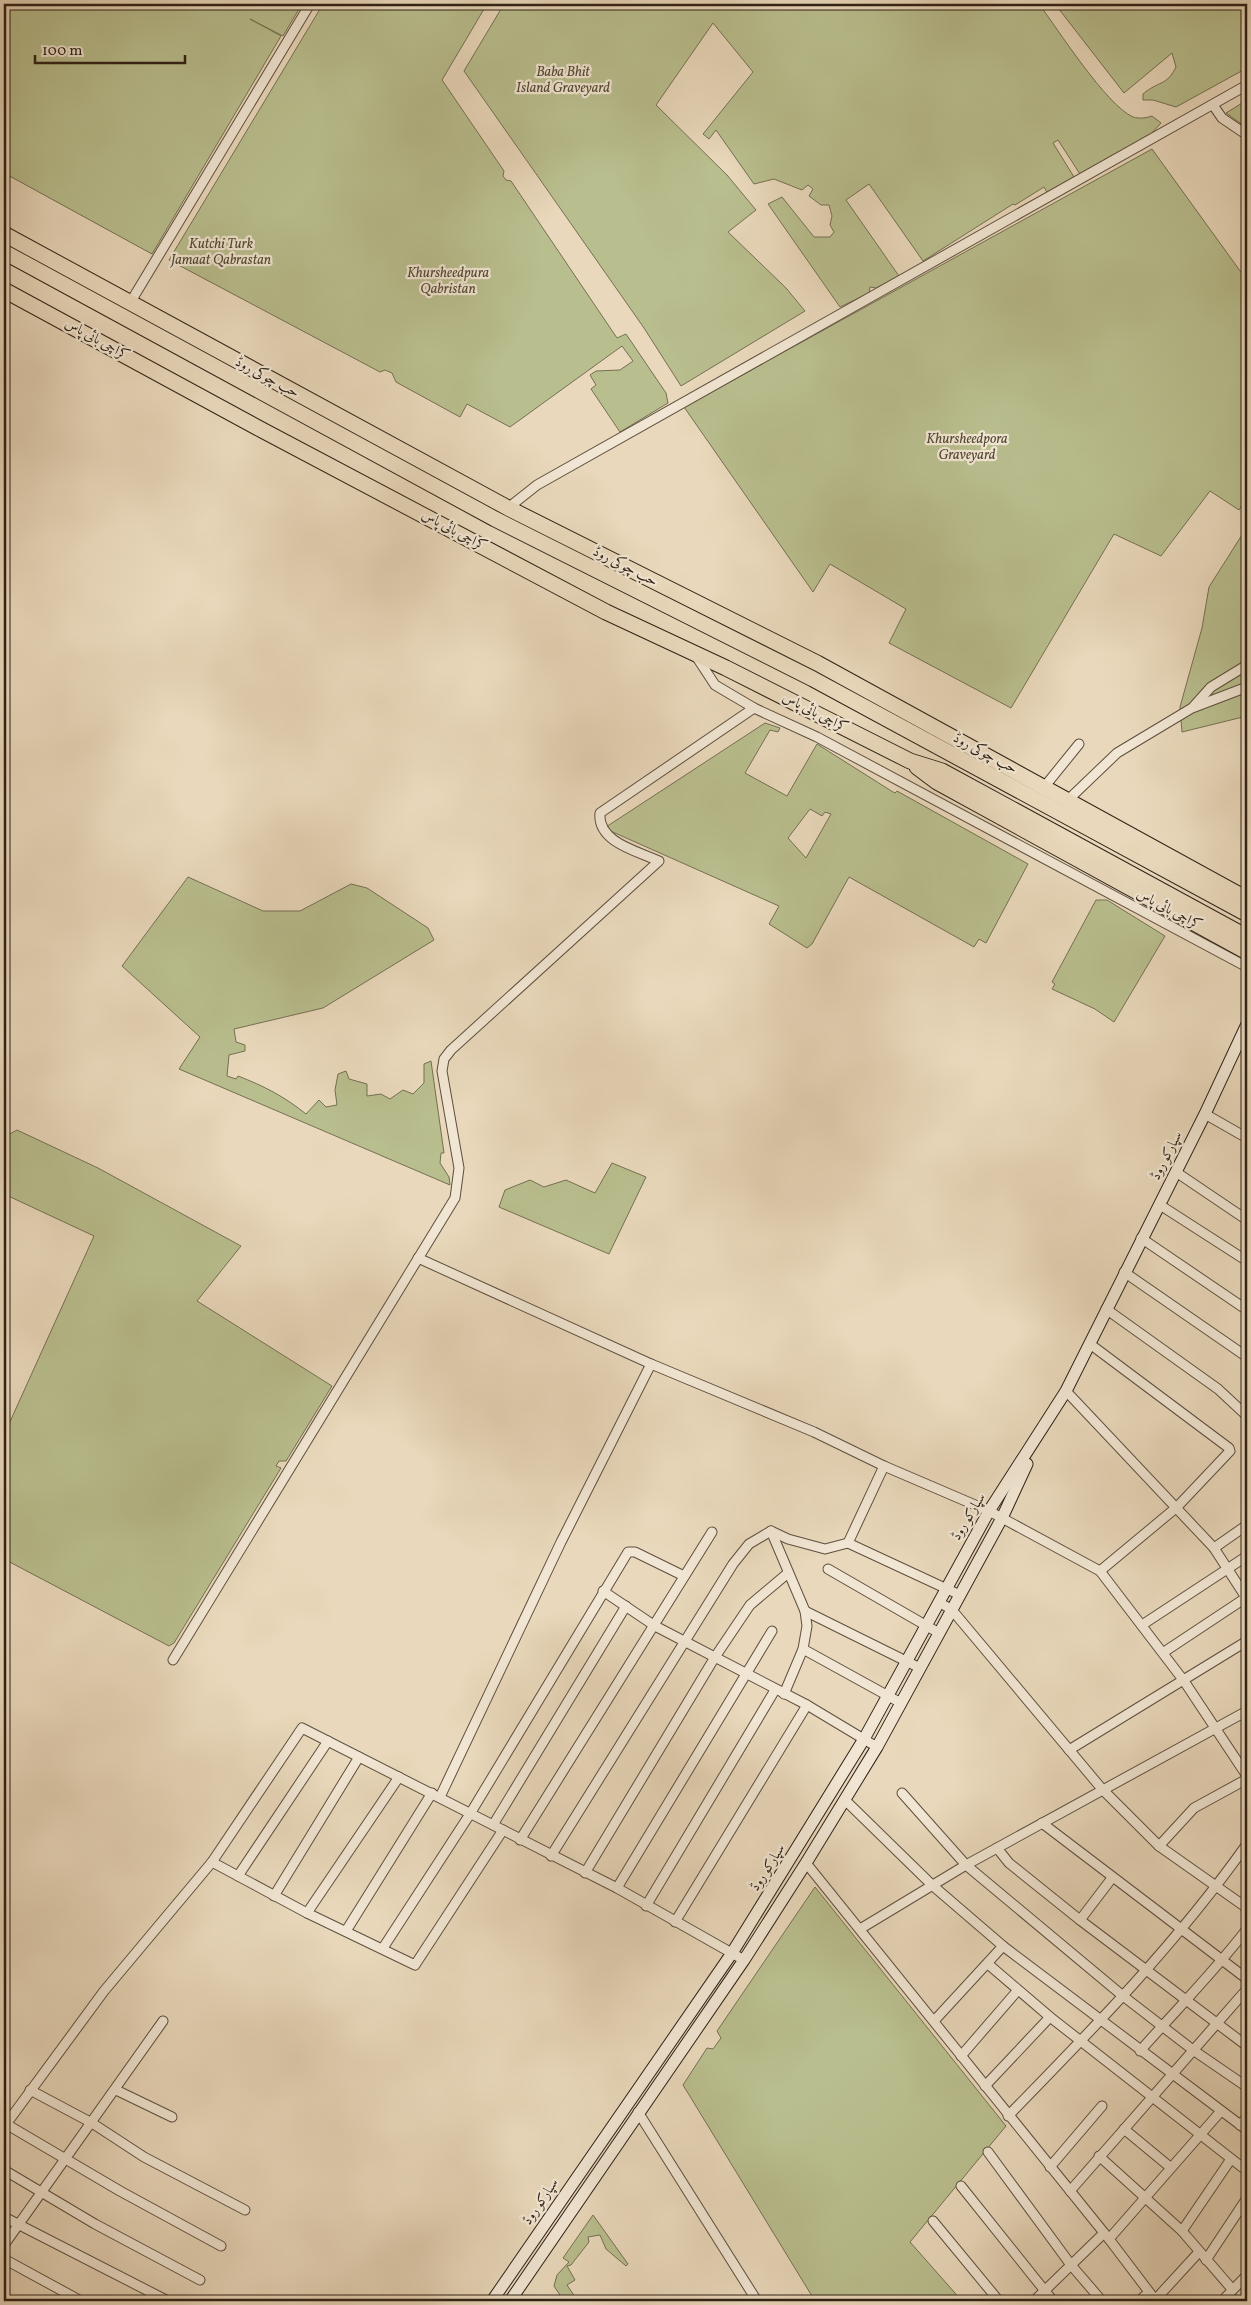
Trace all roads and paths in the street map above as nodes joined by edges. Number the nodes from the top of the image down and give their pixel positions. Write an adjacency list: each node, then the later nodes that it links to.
1 (310, 4): 8 (street)
2 (1247, 85): 3 (street)
3 (1213, 105): 4 (street); 9 (street)
4 (1247, 135)
5 (4, 234): 8 (highway, حب چوکی روڈ)
6 (4, 252): 20 (highway)
7 (4, 290): 10 (highway, کراچی بائی پاس)
8 (130, 303): 9 (highway, حب چوکی روڈ)
9 (508, 508): 16 (highway, حب چوکی روڈ)
10 (695, 654): 13 (street); 18 (highway, کراچی بائی پاس)
11 (1247, 665): 14 (street)
12 (1247, 687): 14 (street)
13 (754, 708): 23 (street); 31 (street)
14 (1192, 708): 17 (street)
15 (1079, 744): 16 (street)
16 (1045, 786): 17 (highway, حب چوکی روڈ)
17 (1069, 799): 19 (highway, حب چوکی روڈ)
18 (991, 805): 21 (highway, کراچی بائی پاس); 22 (highway, کراچی بائی پاس)
19 (1247, 899)
20 (1247, 914)
21 (1247, 937)
22 (1247, 952)
23 (1247, 967)
24 (1247, 1024): 25 (street, سپارکو روڈ)
25 (1205, 1114): 26 (street); 27 (street, سپارکو روڈ)
26 (1247, 1138)
27 (1176, 1172): 28 (street, سپارکو روڈ); 29 (street)
28 (1160, 1204): 30 (street, سپارکو روڈ); 32 (street)
29 (1247, 1220)
30 (1141, 1238): 33 (street, سپارکو روڈ); 35 (street)
31 (418, 1258): 38 (street); 75 (street)
32 (1247, 1261)
33 (1124, 1272): 34 (street, سپارکو روڈ); 37 (street)
34 (1106, 1309): 36 (street, سپارکو روڈ); 40 (street)
35 (1247, 1310)
36 (1090, 1344): 39 (street, سپارکو روڈ); 43 (street)
37 (1247, 1357)
38 (651, 1364): 42 (street); 95 (street)
39 (1066, 1391): 41 (street, سپارکو روڈ); 43 (street)
40 (1247, 1416)
41 (1042, 1433): 44 (street, سپارکو روڈ); 45 (street, سپارکو روڈ)
42 (884, 1466): 44 (street); 49 (street)
43 (1177, 1507): 50 (street); 54 (street)
44 (989, 1512): 45 (street); 57 (street, سپارکو روڈ)
45 (1002, 1518): 54 (street); 59 (street, سپارکو روڈ)
46 (1247, 1525): 50 (street)
47 (771, 1531): 49 (street); 55 (street); 70 (street)
48 (712, 1532): 56 (street)
49 (848, 1543): 57 (street)
50 (1214, 1548): 52 (street)
51 (1247, 1556): 52 (street)
52 (1228, 1568): 60 (street); 66 (street)
53 (828, 1569): 65 (street)
54 (1100, 1571): 66 (street)
55 (788, 1573): 64 (street); 74 (street)
56 (684, 1576): 58 (street); 67 (street)
57 (946, 1588): 59 (street); 61 (street, سپارکو روڈ)
58 (603, 1591): 62 (street); 97 (street)
59 (960, 1595): 63 (street, سپارکو روڈ)
60 (1247, 1598): 73 (street)
61 (939, 1602): 63 (street); 65 (street, سپارکو روڈ)
62 (626, 1606): 67 (street); 99 (street)
63 (952, 1610): 69 (street, سپارکو روڈ); 89 (street)
64 (805, 1611): 72 (street); 76 (street)
65 (925, 1625): 69 (street); 76 (street, سپارکو روڈ)
66 (1142, 1625): 73 (street)
67 (655, 1626): 70 (street); 101 (street)
68 (772, 1631): 78 (street)
69 (939, 1633): 77 (street, سپارکو روڈ)
70 (685, 1641): 74 (street); 105 (street)
71 (1247, 1641): 79 (street)
72 (803, 1649): 80 (street); 81 (street)
73 (1164, 1652): 79 (street)
74 (715, 1657): 78 (street); 109 (street)
75 (173, 1660)
76 (906, 1661): 77 (street); 81 (street, سپارکو روڈ)
77 (920, 1668): 82 (street, سپارکو روڈ)
78 (748, 1673): 80 (street); 113 (street)
79 (1184, 1680): 85 (street); 89 (street)
80 (779, 1692): 83 (street); 116 (street)
81 (887, 1696): 82 (street); 86 (street, سپارکو روڈ)
82 (901, 1704): 88 (street, سپارکو روڈ)
83 (807, 1705): 86 (street); 120 (street)
84 (1247, 1711): 85 (street)
85 (1215, 1729): 92 (street); 93 (street)
86 (864, 1739): 88 (street); 127 (street, سپارکو روڈ)
87 (328, 1741): 90 (street); 106 (street); 110 (street)
88 (877, 1747): 96 (street, سپارکو روڈ)
89 (1069, 1750): 93 (street)
90 (359, 1756): 91 (street); 115 (street)
91 (399, 1777): 95 (street); 118 (street)
92 (1247, 1777): 103 (street)
93 (1102, 1789): 98 (street); 103 (street)
94 (902, 1793): 108 (street)
95 (436, 1795): 97 (street); 124 (street)
96 (845, 1800): 107 (street, سپارکو روڈ); 112 (street)
97 (470, 1814): 99 (street); 126 (street)
98 (1042, 1823): 104 (street); 111 (street)
99 (493, 1825): 100 (street)
100 (503, 1830): 101 (street); 126 (street)
101 (520, 1840): 105 (street)
102 (1247, 1844): 114 (street)
103 (1159, 1846): 114 (street)
104 (998, 1848): 108 (street); 119 (street)
105 (551, 1856): 109 (street)
106 (212, 1862): 110 (street); 151 (street)
107 (806, 1862): 121 (street); 128 (street, سپارکو روڈ)
108 (966, 1865): 112 (street); 135 (street)
109 (585, 1873): 113 (street)
110 (238, 1876): 115 (street)
111 (1112, 1878): 119 (street); 123 (street)
112 (932, 1885): 121 (street); 125 (street)
113 (616, 1888): 116 (street)
114 (1216, 1888): 117 (street); 123 (street)
115 (274, 1896): 118 (street)
116 (646, 1906): 120 (street)
117 (1247, 1908)
118 (308, 1913): 124 (street)
119 (1080, 1920): 131 (street)
120 (674, 1922): 127 (street)
121 (860, 1928): 140 (street)
122 (1247, 1929): 129 (street)
123 (1182, 1930): 129 (street); 131 (street)
124 (346, 1931): 126 (street)
125 (1003, 1946): 130 (street); 139 (street)
126 (383, 1948)
127 (732, 1953): 128 (street); 197 (street, سپارکو روڈ)
128 (744, 1960): 156 (street, سپارکو روڈ)
129 (1223, 1961): 132 (street); 136 (street)
130 (988, 1964): 134 (street); 140 (street)
131 (1147, 1969): 135 (street); 136 (street)
132 (1247, 1979)
133 (1247, 1989): 141 (street)
134 (1018, 1990): 137 (street); 147 (street)
135 (1123, 1996): 139 (street); 142 (street)
136 (1186, 1999): 141 (street); 142 (street)
137 (1050, 2017): 143 (street); 149 (street)
138 (163, 2021): 152 (street)
139 (1101, 2021): 143 (street); 146 (street)
140 (934, 2022): 147 (street)
141 (1217, 2024): 144 (street); 145 (street)
142 (1162, 2025): 145 (street); 146 (street)
143 (1082, 2040): 153 (street); 157 (street)
144 (1247, 2046)
145 (1193, 2050): 148 (street); 150 (street)
146 (1140, 2051): 148 (street)
147 (961, 2056): 149 (street)
148 (1173, 2074): 153 (street); 155 (street)
149 (985, 2086): 157 (street)
150 (1247, 2088)
151 (30, 2090): 160 (street); 161 (street)
152 (116, 2090): 158 (street); 160 (street)
153 (1152, 2098): 163 (street); 164 (street)
154 (1102, 2106): 169 (street)
155 (1221, 2110): 162 (street); 164 (street)
156 (638, 2112): 198 (street, سپارکو روڈ); 199 (street)
157 (1008, 2116): 169 (street)
158 (172, 2117)
159 (1247, 2117): 162 (street)
160 (92, 2123): 167 (street); 178 (street)
161 (5, 2125): 167 (street)
162 (1244, 2127)
163 (1124, 2129): 166 (street); 170 (street)
164 (1200, 2133): 168 (street); 170 (street)
165 (988, 2152): 189 (street)
166 (1099, 2156): 175 (street); 176 (street)
167 (65, 2157): 174 (street); 185 (street)
168 (1231, 2159): 172 (street); 182 (street)
169 (1050, 2167): 175 (street)
170 (1170, 2167): 176 (street)
171 (4, 2170): 174 (street)
172 (1247, 2171)
173 (960, 2186): 193 (street)
174 (41, 2191): 181 (street); 191 (street)
175 (1070, 2191): 183 (street)
176 (1144, 2196): 182 (street); 183 (street)
177 (1247, 2198): 188 (street)
178 (246, 2210)
179 (4, 2217): 181 (street)
180 (933, 2221): 200 (street)
181 (18, 2223): 184 (street); 196 (street)
182 (1182, 2231): 186 (street)
183 (1107, 2236): 189 (street); 194 (street)
184 (4, 2245)
185 (221, 2246)
186 (1199, 2252): 188 (street); 205 (street)
187 (4, 2259): 195 (street)
188 (1206, 2260): 192 (street)
189 (1071, 2265): 193 (street); 203 (street)
190 (1246, 2279): 192 (street)
191 (200, 2280)
192 (1232, 2290): 206 (street)
193 (1045, 2291): 201 (street); 202 (street)
194 (1149, 2292): 204 (street); 205 (street)
195 (81, 2301)
196 (168, 2301)
197 (492, 2301)
198 (510, 2301)
199 (756, 2301)
200 (999, 2301)
201 (1034, 2301)
202 (1053, 2301)
203 (1102, 2301)
204 (1139, 2301)
205 (1155, 2301)
206 (1222, 2301)

